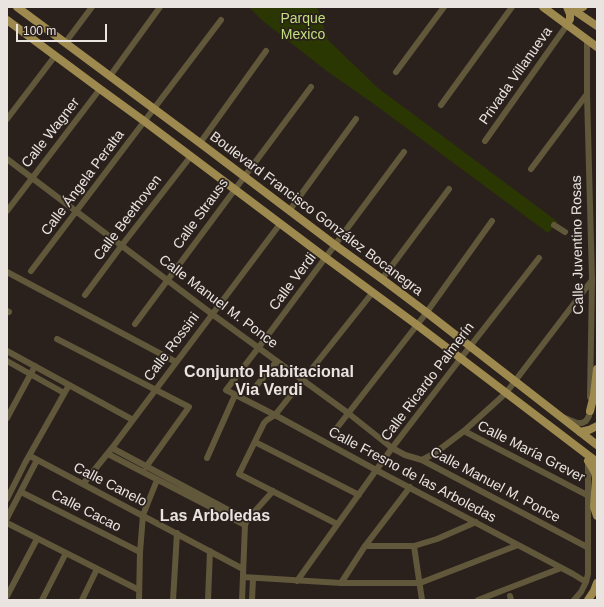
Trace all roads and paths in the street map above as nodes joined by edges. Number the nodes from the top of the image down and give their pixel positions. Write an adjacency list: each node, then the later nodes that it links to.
1 (92, 7): 13 (street)
2 (160, 7): 18 (street)
3 (444, 7): 17 (street)
4 (512, 7): 22 (street)
5 (543, 7): 10 (main road)
6 (19, 8): 13 (main road, Boulevard Francisco González Bocanegra)
7 (576, 8): 10 (main road); 11 (main road)
8 (221, 20): 23 (street, Calle Ángela Peralta)
9 (8, 23): 16 (main road, Boulevard Francisco González Bocanegra)
10 (567, 25): 12 (main road); 27 (street, Privada Villanueva)
11 (597, 26)
12 (587, 40): 14 (main road); 21 (street, Calle Juventino Rosas)
13 (63, 42): 16 (main road); 18 (main road, Boulevard Francisco González Bocanegra)
14 (597, 47)
15 (266, 51): 28 (street)
16 (53, 54): 20 (main road, Boulevard Francisco González Bocanegra); 24 (street)
17 (396, 72)
18 (110, 76): 23 (main road, Boulevard Francisco González Bocanegra)
19 (311, 87): 33 (street, Calle Strauss)
20 (100, 89): 26 (main road, Boulevard Francisco González Bocanegra); 34 (street, Calle Wagner)
21 (587, 94): 32 (street); 52 (street, Calle Juventino Rosas)
22 (441, 104)
23 (154, 109): 26 (street, Calle Ángela Peralta); 28 (main road, Boulevard Francisco González Bocanegra)
24 (7, 119)
25 (356, 119): 38 (street)
26 (144, 121): 30 (main road, Boulevard Francisco González Bocanegra); 39 (street, Calle Ángela Peralta)
27 (486, 141)
28 (200, 143): 33 (main road, Boulevard Francisco González Bocanegra)
29 (404, 152): 45 (street, Calle Verdi)
30 (191, 156): 35 (main road, Boulevard Francisco González Bocanegra); 44 (street, Calle Beethoven)
31 (7, 159): 34 (street, Calle Manuel M. Ponce)
32 (531, 169)
33 (244, 177): 35 (street, Calle Strauss); 38 (main road, Boulevard Francisco González Bocanegra)
34 (32, 178): 37 (street, Calle Wagner); 39 (street, Calle Manuel M. Ponce)
35 (235, 189): 41 (main road, Boulevard Francisco González Bocanegra); 51 (street, Calle Strauss)
36 (449, 189): 50 (street)
37 (7, 211)
38 (289, 211): 45 (main road, Boulevard Francisco González Bocanegra)
39 (77, 212): 44 (street, Calle Manuel M. Ponce); 49 (street, Calle Ángela Peralta)
40 (492, 221): 55 (street)
41 (280, 224): 46 (main road, Boulevard Francisco González Bocanegra); 56 (street, Calle Rossini)
42 (554, 225): 43 (street)
43 (565, 232)
44 (122, 245): 51 (street, Calle Manuel M. Ponce); 54 (street, Calle Beethoven)
45 (335, 246): 46 (street, Calle Verdi); 50 (main road, Boulevard Francisco González Bocanegra)
46 (326, 258): 53 (main road, Boulevard Francisco González Bocanegra); 61 (street, Calle Verdi)
47 (539, 258): 60 (street, Calle Ricardo Palmerín)
48 (7, 272): 66 (street)
49 (31, 272)
50 (382, 279): 55 (main road, Boulevard Francisco González Bocanegra)
51 (168, 280): 56 (street, Calle Manuel M. Ponce); 57 (street, Calle Strauss)
52 (592, 280): 71 (street); 81 (street, Calle Juventino Rosas)
53 (373, 292): 58 (main road, Boulevard Francisco González Bocanegra); 70 (street)
54 (85, 294)
55 (426, 312): 58 (street); 60 (main road, Boulevard Francisco González Bocanegra)
56 (212, 314): 61 (street, Calle Manuel M. Ponce); 66 (street, Calle Rossini)
57 (135, 324)
58 (417, 324): 63 (main road, Boulevard Francisco González Bocanegra); 82 (street)
59 (57, 339): 74 (street)
60 (470, 346): 63 (street, Calle Ricardo Palmerín); 71 (main road, Boulevard Francisco González Bocanegra)
61 (259, 347): 65 (street, Calle Manuel M. Ponce); 75 (street, Calle Verdi)
62 (7, 351): 67 (street)
63 (460, 358): 77 (main road, Boulevard Francisco González Bocanegra); 95 (street, Calle Ricardo Palmerín)
64 (7, 361): 69 (street)
65 (277, 361): 70 (street, Calle Manuel M. Ponce); 73 (street)
66 (176, 362): 74 (street, Calle Rossini)
67 (35, 366): 69 (street); 72 (street)
68 (597, 369): 81 (main road)
69 (31, 375): 76 (street); 80 (street)
70 (303, 380): 82 (street, Calle Manuel M. Ponce); 83 (street)
71 (515, 381): 77 (street); 84 (main road, Boulevard Francisco González Bocanegra)
72 (69, 385): 76 (street); 86 (street)
73 (257, 385)
74 (156, 390): 86 (street, Calle Rossini); 103 (street)
75 (226, 390): 78 (street, Calle Fresno de las Arboledas)
76 (64, 393): 97 (street)
77 (506, 393): 87 (main road, Boulevard Francisco González Bocanegra); 90 (street)
78 (235, 395): 83 (street, Calle Fresno de las Arboledas); 98 (street)
79 (7, 402): 80 (street)
80 (14, 405): 85 (street)
81 (590, 411): 84 (street)
82 (348, 413): 89 (street); 95 (street, Calle Manuel M. Ponce)
83 (275, 415): 92 (street); 104 (street, Calle Fresno de las Arboledas)
84 (560, 416): 91 (main road, Boulevard Francisco González Bocanegra)
85 (7, 418)
86 (133, 420): 94 (street, Calle Rossini)
87 (550, 425): 101 (street, Boulevard Francisco González Bocanegra); 102 (main road, Boulevard Francisco González Bocanegra)
88 (597, 426): 91 (main road)
89 (336, 429)
90 (464, 431): 100 (street); 110 (street, Calle María Grever)
91 (580, 432): 93 (main road, Boulevard Francisco González Bocanegra)
92 (254, 442): 108 (street); 111 (street)
93 (597, 445)
94 (112, 448): 96 (street, Calle Rossini); 103 (street)
95 (392, 448): 100 (street, Calle Manuel M. Ponce); 104 (street, Calle Ricardo Palmerín)
96 (108, 454): 105 (street); 106 (street, Calle Rossini)
97 (30, 456): 99 (street, Calle Canelo); 112 (street)
98 (207, 458)
99 (38, 460): 106 (street, Calle Canelo); 109 (street)
100 (422, 460): 125 (street, Calle Manuel M. Ponce)
101 (588, 461): 110 (street); 114 (main road)
102 (597, 462)
103 (146, 467): 118 (street)
104 (376, 470): 107 (street, Calle Fresno de las Arboledas); 111 (street, Calle Ricardo Palmerín)
105 (157, 480): 113 (street); 118 (street)
106 (83, 484): 113 (street, Calle Canelo)
107 (410, 487): 116 (street, Calle Fresno de las Arboledas); 123 (street)
108 (273, 491): 118 (street); 119 (street)
109 (21, 492): 115 (street); 127 (street, Calle Cacao)
110 (587, 495): 125 (street)
111 (359, 496): 119 (street, Calle Ricardo Palmerín)
112 (7, 499)
113 (143, 515): 120 (street, Calle Canelo); 127 (street)
114 (597, 516)
115 (7, 518)
116 (476, 522): 122 (street, Calle Fresno de las Arboledas); 124 (street)
117 (7, 523): 121 (street)
118 (246, 523): 131 (street)
119 (337, 524): 134 (street, Calle Ricardo Palmerín)
120 (177, 533): 126 (street, Calle Canelo); 144 (street)
121 (37, 539): 128 (street); 140 (street)
122 (518, 545): 129 (street, Calle Fresno de las Arboledas); 137 (street)
123 (366, 546): 124 (street); 136 (street)
124 (414, 546): 137 (street)
125 (587, 547): 135 (street)
126 (210, 551): 131 (street, Calle Canelo); 145 (street)
127 (140, 552): 139 (street)
128 (66, 553): 130 (street); 141 (street)
129 (560, 568): 135 (street, Calle Fresno de las Arboledas); 149 (street)
130 (98, 569): 139 (street); 142 (street)
131 (243, 569): 132 (street)
132 (243, 577): 133 (street); 146 (street)
133 (253, 578): 134 (street); 147 (street)
134 (297, 581): 136 (street)
135 (586, 582): 150 (street)
136 (341, 583): 137 (street)
137 (420, 583): 148 (street)
138 (597, 583): 151 (main road)
139 (139, 590): 143 (street)
140 (7, 596)
141 (42, 600)
142 (82, 600)
143 (139, 600)
144 (173, 600)
145 (208, 600)
146 (242, 600)
147 (252, 600)
148 (422, 600)
149 (478, 600)
150 (574, 600)
151 (588, 600)

